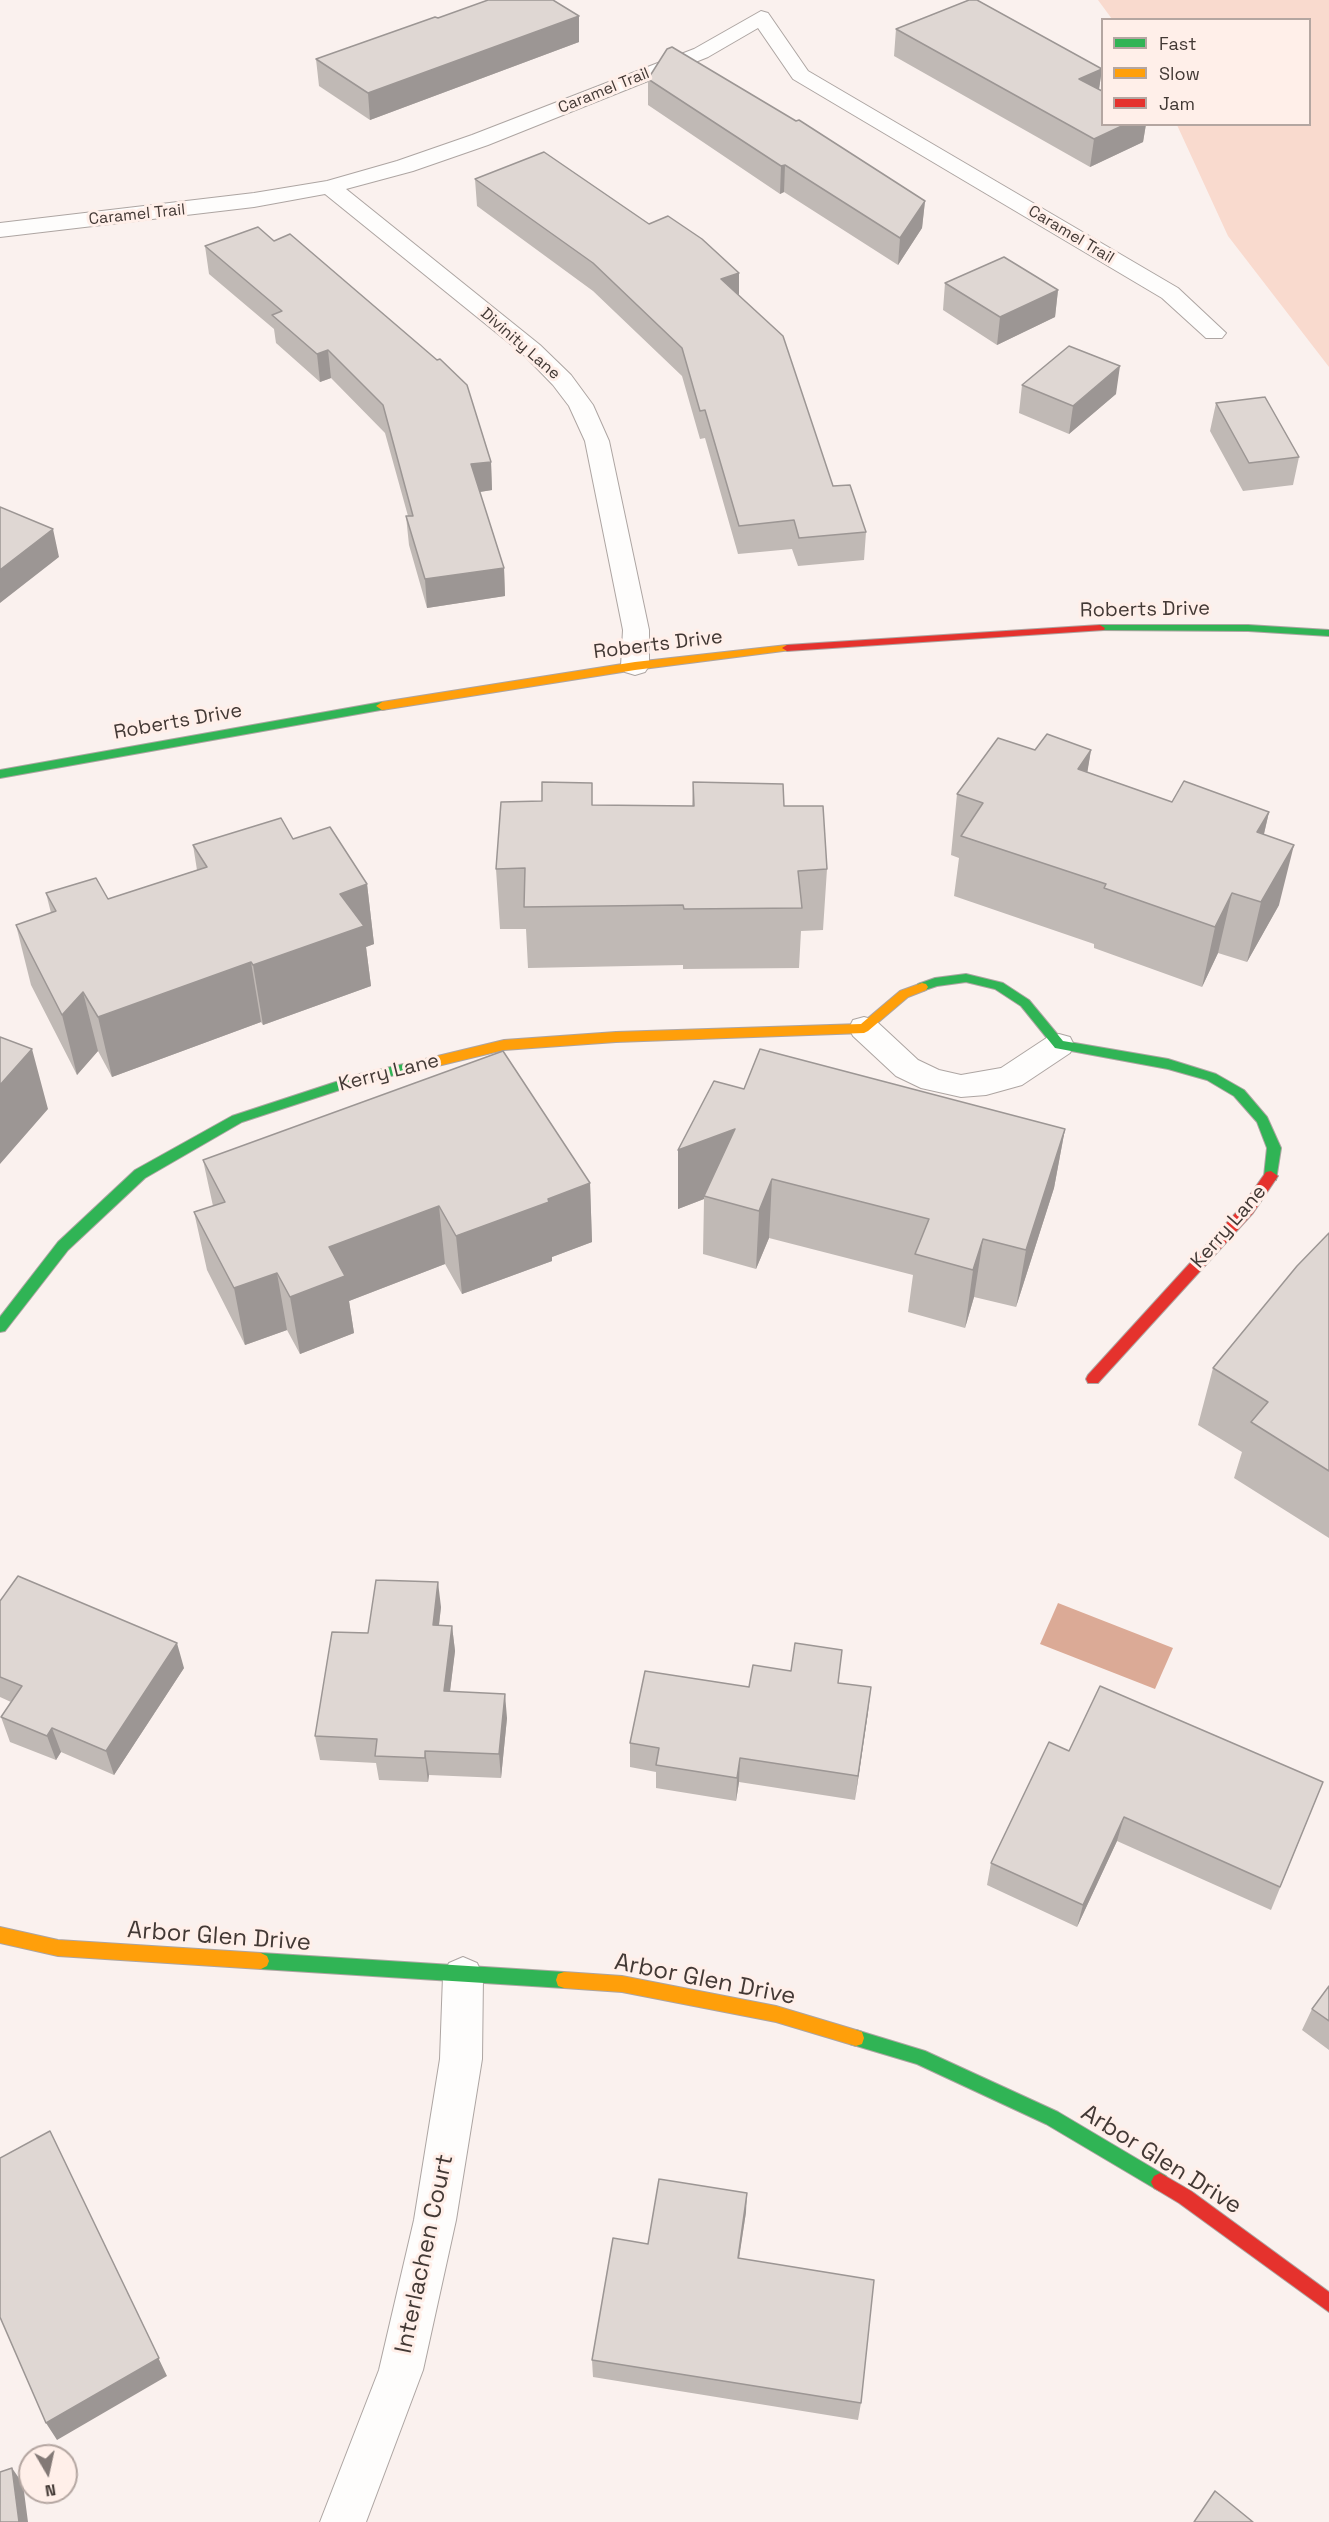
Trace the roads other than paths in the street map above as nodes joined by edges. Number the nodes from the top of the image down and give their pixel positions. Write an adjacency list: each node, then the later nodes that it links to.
1 (329, 187): 2 (street, Caramel Trail); 3 (street, Caramel Trail); 5 (street, Divinity Lane)
2 (0, 231)
3 (1214, 333)
4 (1329, 633): 5 (street, Roberts Drive)
5 (634, 666): 6 (street, Roberts Drive)
6 (0, 774)
7 (864, 1028): 8 (street); 8 (street); 9 (street, Kerry Lane)
8 (1059, 1046): 10 (street, Kerry Lane)
9 (0, 1327)
10 (1093, 1379)
11 (0, 1935): 12 (street, Arbor Glen Drive)
12 (463, 1976): 13 (street, Arbor Glen Drive); 14 (street, Interlachen Court)
13 (1329, 2303)
14 (343, 2522)

